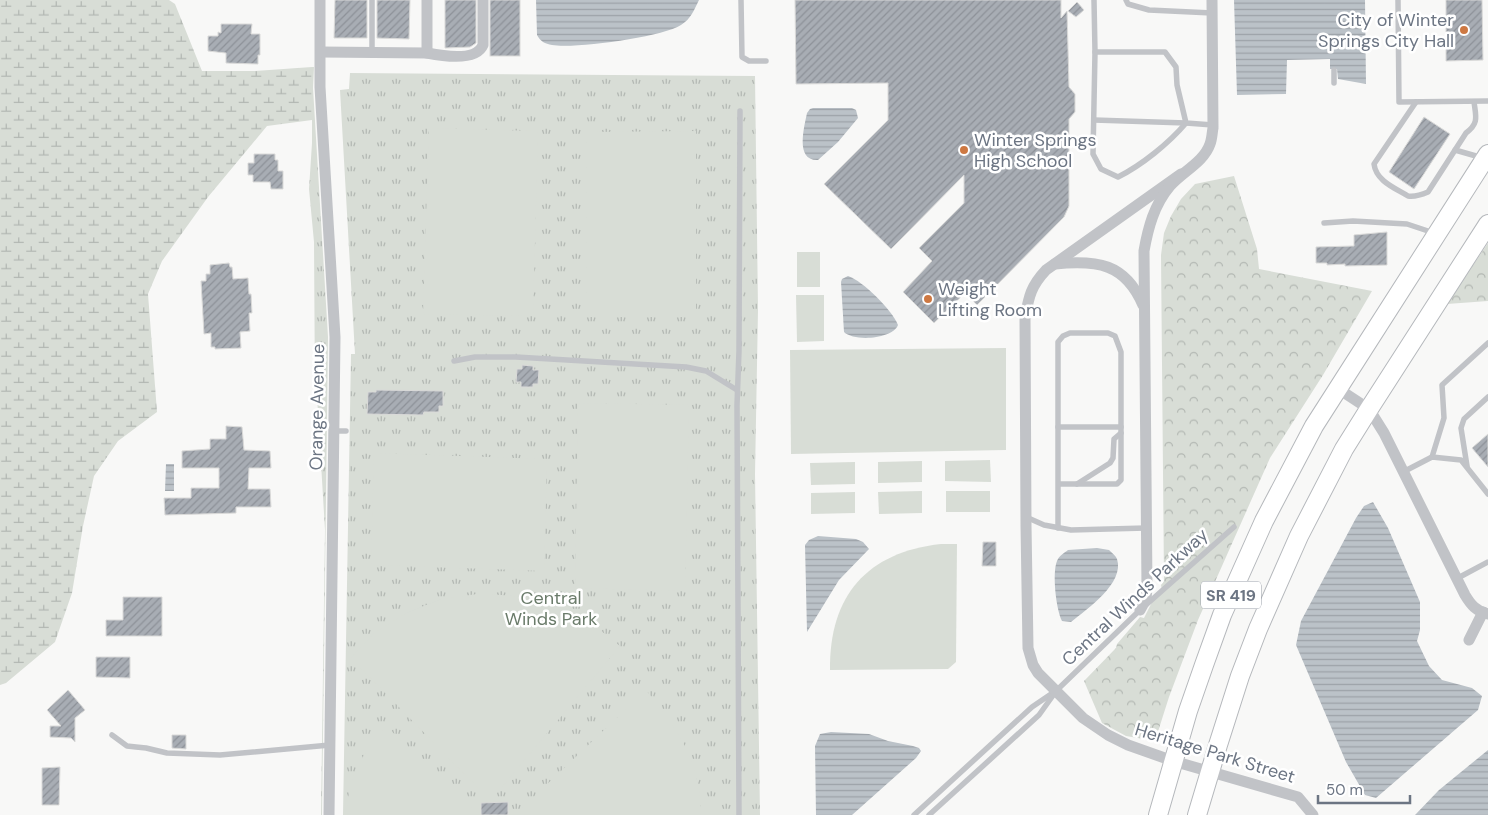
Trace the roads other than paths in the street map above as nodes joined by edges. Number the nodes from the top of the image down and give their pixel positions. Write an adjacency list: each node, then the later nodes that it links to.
1 (320, 0): 11 (street, Orange Avenue)
2 (372, 0): 12 (lane)
3 (427, 0): 14 (street)
4 (483, 0): 14 (street)
5 (741, 0): 15 (lane)
6 (1094, 0): 13 (lane)
7 (1126, 0): 10 (lane)
8 (1212, 0): 10 (street)
9 (1398, 0): 19 (lane)
10 (1212, 13): 24 (street)
11 (321, 52): 12 (street); 41 (street, Orange Avenue)
12 (372, 52): 14 (street)
13 (1095, 52): 22 (lane); 23 (lane)
14 (427, 53)
15 (766, 61)
16 (1334, 70): 17 (lane)
17 (1334, 82)
18 (1488, 101): 20 (lane)
19 (1416, 102): 20 (lane); 25 (lane)
20 (1474, 102): 25 (lane)
21 (740, 111): 36 (lane)
22 (1094, 120): 23 (lane); 23 (lane)
23 (1186, 123): 24 (lane)
24 (1213, 125): 27 (street)
25 (1455, 150): 26 (lane)
26 (1487, 156): 30 (main road, SR 419)
27 (1181, 174): 31 (street, Heritage Park Street); 32 (street)
28 (1324, 223): 30 (lane)
29 (1488, 224): 38 (main road, SR 419)
30 (1436, 234): 35 (main road, SR 419)
31 (1054, 264): 32 (street); 49 (street, Heritage Park Street)
32 (1144, 309): 52 (street)
33 (1488, 343): 43 (lane)
34 (454, 361): 36 (lane)
35 (1337, 388): 38 (street); 61 (main road, SR 419)
36 (737, 390): 64 (lane)
37 (1488, 398): 44 (lane)
38 (1368, 409): 45 (street); 62 (main road, SR 419)
39 (1058, 427): 40 (lane); 40 (lane); 46 (lane)
40 (1121, 430): 47 (lane); 47 (lane)
41 (334, 431): 42 (lane); 60 (street, Orange Avenue)
42 (346, 431)
43 (1432, 457): 44 (lane); 45 (lane)
44 (1467, 468): 48 (lane)
45 (1403, 472): 54 (street)
46 (1058, 484): 47 (lane); 51 (lane)
47 (1076, 484)
48 (1488, 494)
49 (1026, 517): 51 (lane); 58 (street, Heritage Park Street)
50 (1234, 527): 55 (lane, Central Winds Parkway)
51 (1058, 528): 52 (lane)
52 (1147, 528): 55 (street)
53 (1488, 562): 54 (lane)
54 (1456, 579): 56 (street)
55 (1140, 610): 58 (lane, Central Winds Parkway)
56 (1485, 613): 57 (street)
57 (1469, 640)
58 (1057, 690): 61 (street, Heritage Park Street); 65 (lane, Central Winds Parkway); 66 (lane, Central Winds Parkway)
59 (112, 735): 60 (lane)
60 (330, 745): 63 (street, Orange Avenue)
61 (1173, 761): 62 (street, Heritage Park Street); 67 (main road, SR 419)
62 (1210, 771): 68 (main road, SR 419); 69 (street, Heritage Park Street)
63 (329, 815)
64 (740, 815)
65 (914, 815)
66 (929, 815)
67 (1158, 815)
68 (1197, 815)
69 (1313, 815)

